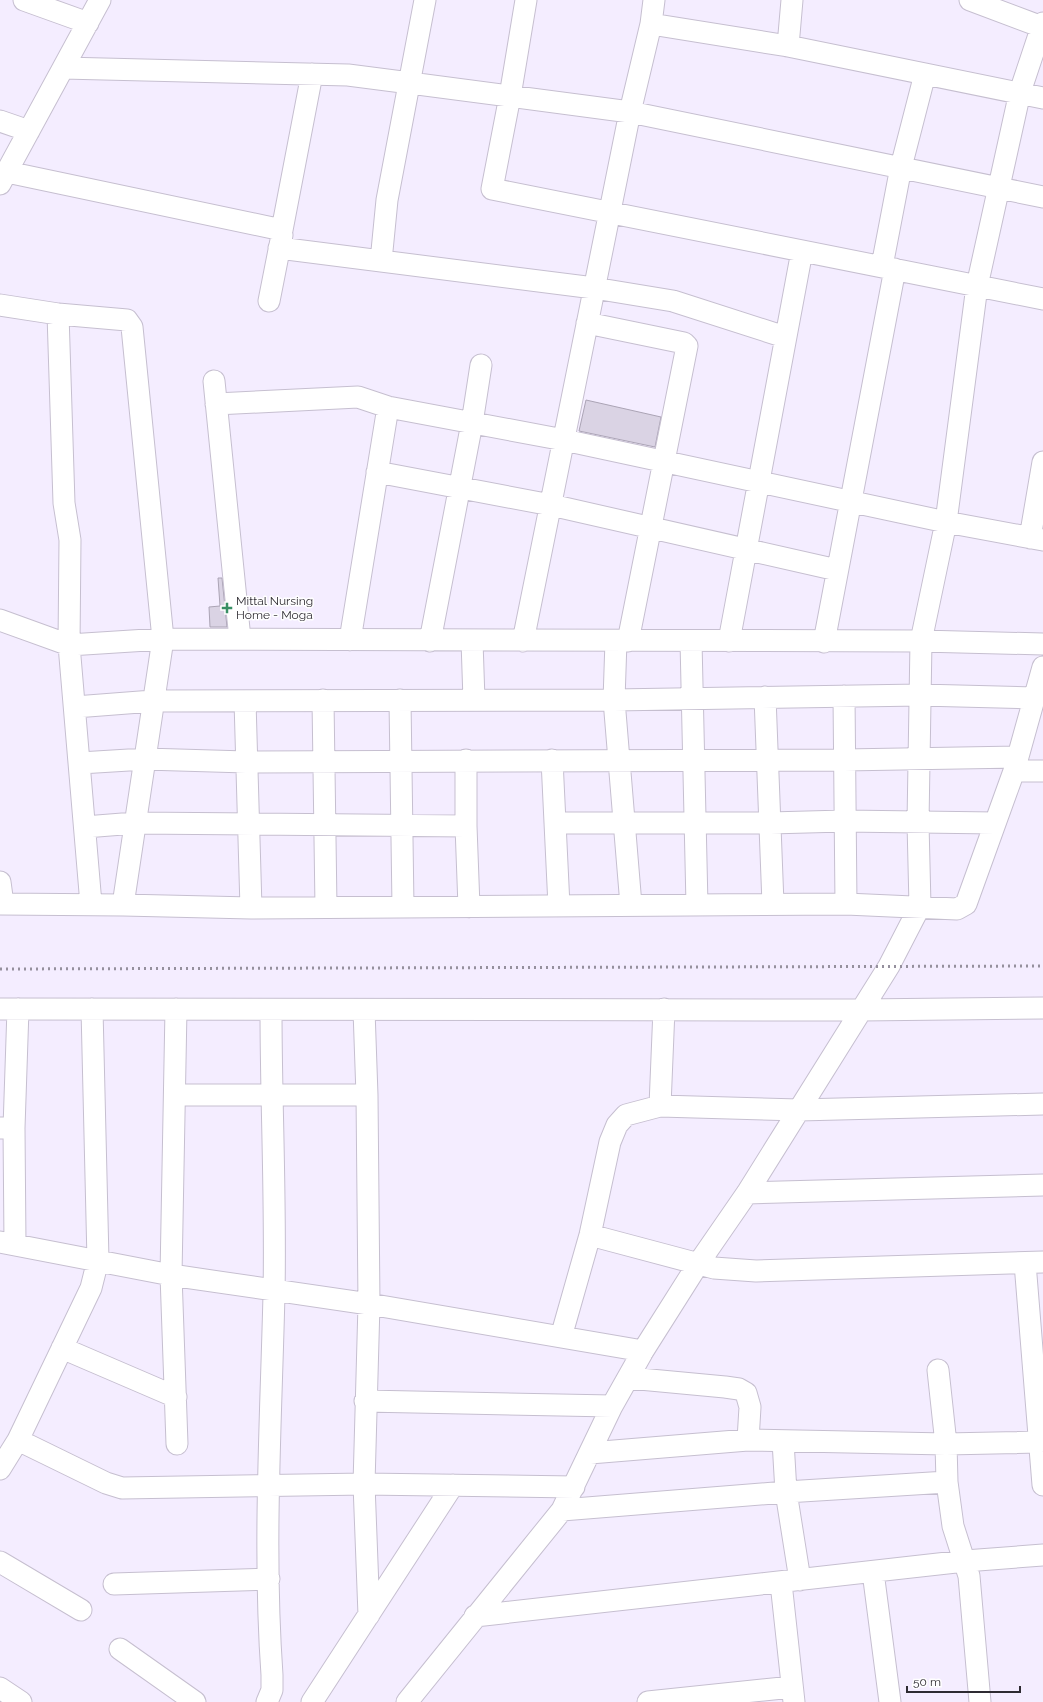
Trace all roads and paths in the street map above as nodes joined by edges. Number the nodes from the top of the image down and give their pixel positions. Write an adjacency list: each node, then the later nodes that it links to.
1 (24, 0): 8 (street)
2 (100, 0): 8 (street)
3 (425, 0): 15 (street)
4 (526, 0): 17 (street)
5 (654, 0): 9 (street)
6 (792, 0): 11 (street)
7 (970, 0): 10 (street)
8 (88, 23): 12 (street)
9 (652, 24): 11 (street); 19 (street)
10 (1042, 25): 16 (street)
11 (788, 46): 14 (street)
12 (63, 68): 13 (street); 21 (street)
13 (312, 74): 15 (street); 27 (street)
14 (925, 74): 16 (street); 22 (street)
15 (410, 83): 17 (street); 29 (street)
16 (1020, 92): 18 (street); 24 (street)
17 (510, 96): 19 (street); 26 (street)
18 (1043, 98)
19 (630, 112): 22 (street); 26 (street)
20 (0, 121): 21 (street)
21 (29, 131): 23 (street)
22 (901, 167): 24 (street); 30 (street)
23 (3, 178): 27 (street)
24 (999, 187): 25 (street); 31 (street)
25 (1043, 197)
26 (610, 212): 28 (street); 32 (street)
27 (281, 239): 29 (street); 34 (street)
28 (802, 251): 30 (street); 38 (street)
29 (381, 261): 32 (street)
30 (889, 268): 31 (street); 50 (street)
31 (977, 286): 33 (street); 52 (street)
32 (594, 288): 37 (street); 38 (street)
33 (1043, 299)
34 (269, 301)
35 (0, 305): 36 (street)
36 (58, 314): 58 (street); 70 (street)
37 (587, 323): 44 (street); 45 (street)
38 (786, 337): 48 (street)
39 (481, 365): 43 (street)
40 (214, 381): 41 (street)
41 (216, 404): 42 (street); 59 (street)
42 (388, 407): 43 (street); 47 (street)
43 (472, 423): 44 (street); 49 (street)
44 (564, 440): 45 (street); 51 (street)
45 (664, 462): 48 (street); 53 (street)
46 (1043, 462): 54 (street)
47 (377, 472): 49 (street); 60 (street)
48 (758, 482): 50 (street); 55 (street)
49 (460, 488): 51 (street); 61 (street)
50 (850, 502): 52 (street); 56 (street)
51 (551, 505): 53 (street); 63 (street)
52 (946, 522): 54 (street); 68 (street)
53 (651, 528): 55 (street); 64 (street)
54 (1036, 539)
55 (746, 550): 56 (street); 66 (street)
56 (837, 570): 67 (street)
57 (0, 620): 70 (street)
58 (162, 639): 59 (street); 70 (street); 81 (street)
59 (240, 639): 60 (street)
60 (350, 640): 61 (street)
61 (430, 641): 62 (street)
62 (472, 641): 63 (street); 79 (street)
63 (523, 641): 64 (street)
64 (622, 641): 65 (street); 80 (street)
65 (691, 641): 66 (street); 76 (street)
66 (729, 642): 67 (street)
67 (824, 642): 68 (street)
68 (921, 642): 69 (street); 72 (street)
69 (1043, 644)
70 (70, 645): 83 (street)
71 (1043, 667): 75 (street)
72 (920, 695): 73 (street); 75 (street); 84 (street)
73 (844, 696): 74 (street); 91 (street)
74 (765, 697): 76 (street); 87 (street)
75 (1034, 698): 96 (street)
76 (691, 699): 80 (street); 86 (street)
77 (323, 700): 78 (street); 82 (street); 92 (street)
78 (400, 700): 79 (street); 93 (street)
79 (474, 700): 80 (street)
80 (614, 700): 90 (street)
81 (153, 701): 82 (street); 83 (street); 85 (street)
82 (245, 701): 94 (street)
83 (75, 707): 95 (street)
84 (919, 758): 91 (street); 96 (street); 104 (street)
85 (145, 759): 94 (street); 95 (street); 99 (street)
86 (694, 759): 87 (street); 90 (street); 102 (street)
87 (767, 759): 91 (street); 103 (street)
88 (466, 760): 89 (street); 93 (street); 110 (street)
89 (552, 760): 90 (street); 100 (street)
90 (619, 760): 101 (street)
91 (844, 760): 98 (street)
92 (324, 761): 93 (street); 94 (street); 107 (street)
93 (401, 761): 109 (street)
94 (246, 762): 106 (street)
95 (80, 763): 108 (street)
96 (1016, 764): 97 (street); 105 (street)
97 (1043, 770)
98 (844, 821): 103 (street); 104 (street); 116 (street)
99 (135, 823): 106 (street); 108 (street); 114 (street)
100 (555, 823): 101 (street); 120 (street)
101 (624, 823): 102 (street); 117 (street)
102 (695, 823): 103 (street); 118 (street)
103 (770, 823): 115 (street)
104 (918, 823): 105 (street); 121 (street)
105 (995, 823): 121 (street)
106 (248, 824): 107 (street); 124 (street)
107 (325, 825): 109 (street); 122 (street)
108 (85, 826): 113 (street)
109 (402, 826): 110 (street); 123 (street)
110 (466, 826): 119 (street)
111 (0, 882): 112 (street)
112 (2, 904): 113 (street)
113 (91, 904): 114 (street)
114 (123, 904): 124 (street)
115 (773, 904): 116 (street); 118 (street)
116 (846, 904): 121 (street)
117 (631, 905): 118 (street); 120 (street)
118 (697, 905)
119 (469, 906): 120 (street); 123 (street)
120 (559, 906)
121 (920, 906): 132 (street)
122 (326, 907): 123 (street); 124 (street)
123 (403, 907)
124 (251, 908)
125 (1043, 1008): 132 (street)
126 (9, 1009): 127 (street); 139 (street)
127 (92, 1009): 128 (street); 144 (street)
128 (176, 1009): 129 (street); 133 (street)
129 (271, 1010): 130 (street); 135 (street)
130 (364, 1010): 131 (street); 134 (street)
131 (664, 1010): 132 (street); 137 (street)
132 (861, 1010): 138 (street)
133 (174, 1095): 135 (street); 147 (street)
134 (367, 1095): 135 (street); 149 (street)
135 (271, 1096): 148 (street)
136 (1043, 1104): 138 (street)
137 (660, 1106): 138 (street); 142 (street)
138 (799, 1110): 141 (street)
139 (7, 1128): 143 (street)
140 (1043, 1185): 141 (street)
141 (747, 1193): 146 (street)
142 (590, 1235): 146 (street); 150 (street)
143 (8, 1243): 144 (street)
144 (98, 1260): 147 (street); 151 (street)
145 (1034, 1262): 146 (street); 161 (street)
146 (698, 1264): 152 (street)
147 (171, 1275): 148 (street); 155 (street)
148 (274, 1291): 149 (street); 170 (street)
149 (369, 1304): 150 (street); 156 (street)
150 (561, 1337): 152 (street)
151 (62, 1348): 155 (street); 158 (street)
152 (643, 1351): 154 (street)
153 (938, 1370): 163 (street)
154 (629, 1378): 157 (street); 159 (street)
155 (176, 1397): 162 (street)
156 (365, 1400): 157 (street); 167 (street)
157 (612, 1406): 164 (street)
158 (18, 1440): 165 (street); 170 (street)
159 (748, 1440): 160 (street); 164 (street)
160 (783, 1441): 163 (street); 172 (street)
161 (1039, 1442): 163 (street); 168 (street)
162 (177, 1444)
163 (946, 1444): 166 (street)
164 (590, 1453): 171 (street)
165 (0, 1469)
166 (947, 1482): 172 (street); 175 (street)
167 (364, 1484): 169 (street); 170 (street); 182 (street)
168 (1043, 1485)
169 (453, 1486): 171 (street); 182 (street)
170 (269, 1487): 178 (street)
171 (574, 1487): 173 (street)
172 (786, 1492): 173 (street); 179 (street)
173 (562, 1510): 183 (street)
174 (1043, 1555): 175 (street)
175 (965, 1561): 177 (street); 195 (street)
176 (0, 1562): 181 (street)
177 (873, 1572): 179 (street); 194 (street)
178 (269, 1579): 180 (street); 190 (street)
179 (790, 1581): 183 (street); 186 (street)
180 (114, 1584)
181 (81, 1610)
182 (369, 1615): 191 (street)
183 (475, 1616): 192 (street)
184 (120, 1649): 189 (street)
185 (0, 1688): 188 (street)
186 (793, 1694): 187 (street)
187 (692, 1700): 193 (street)
188 (21, 1702)
189 (195, 1702)
190 (266, 1702)
191 (312, 1702)
192 (407, 1702)
193 (648, 1702)
194 (890, 1702)
195 (980, 1702)

